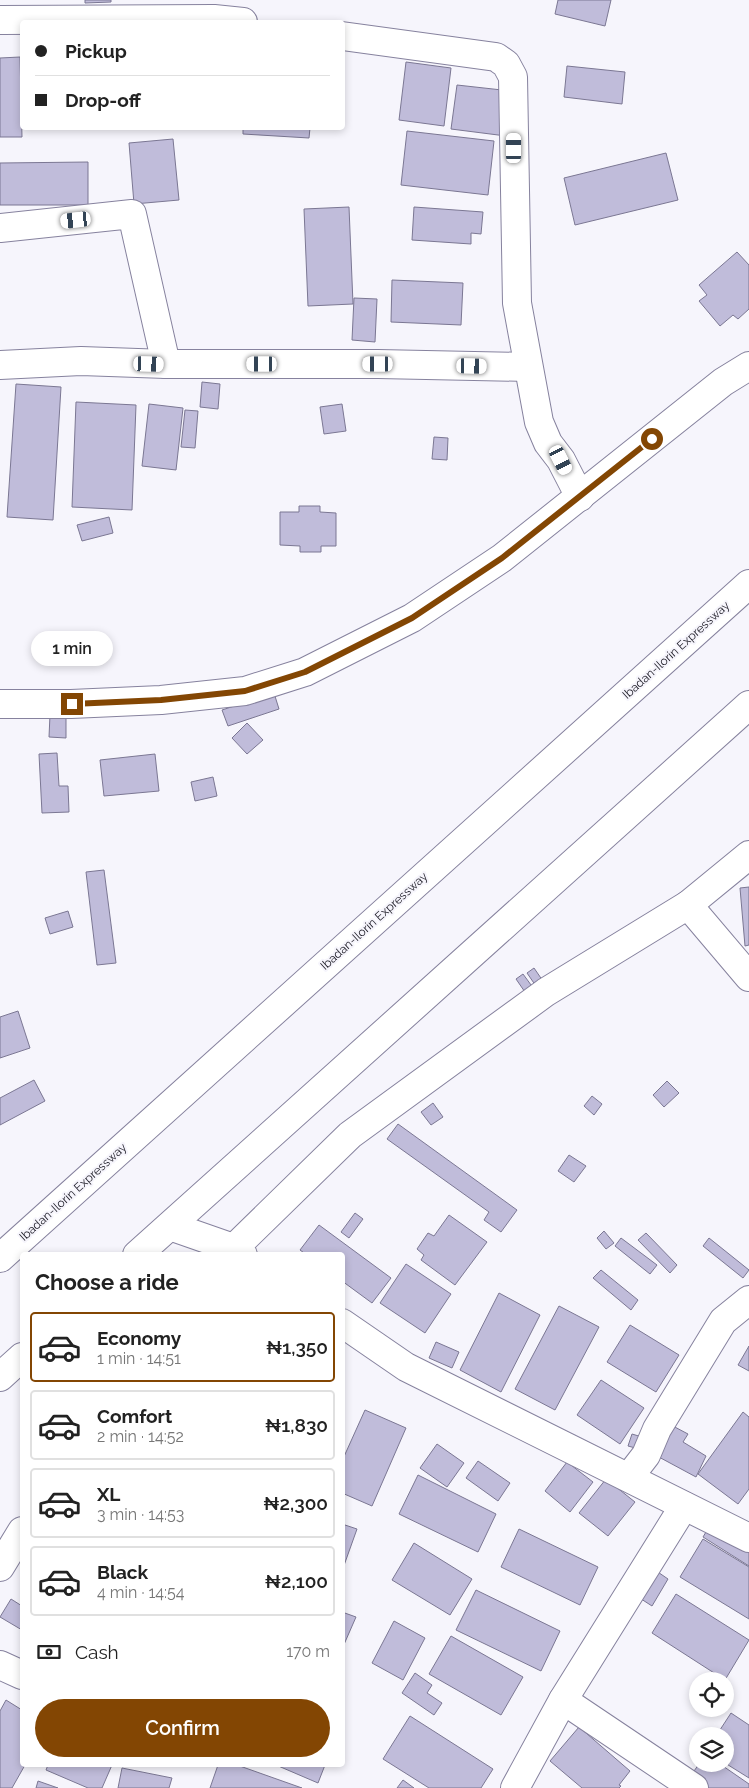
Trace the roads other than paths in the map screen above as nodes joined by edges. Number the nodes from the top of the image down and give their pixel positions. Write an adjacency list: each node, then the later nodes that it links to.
1 (216, 9): 2 (main road); 4 (main road)
2 (134, 10): 3 (main road)
3 (0, 20)
4 (239, 20)
5 (345, 36): 10 (main road)
6 (0, 228): 7 (main road)
7 (166, 364): 8 (main road); 10 (main road)
8 (0, 365)
9 (749, 366): 11 (main road)
10 (528, 367): 11 (main road)
11 (580, 497): 13 (main road)
12 (749, 584): 22 (main road, Ibadan-Ilorin Expressway)
13 (0, 704)
14 (749, 705): 18 (main road)
15 (749, 855): 16 (main road)
16 (688, 905): 17 (main road); 21 (main road)
17 (749, 977)
18 (170, 1226): 19 (main road); 20 (main road)
19 (140, 1252)
20 (233, 1252)
21 (236, 1252)
22 (0, 1258)
23 (749, 1300): 27 (main road)
24 (345, 1325): 27 (main road)
25 (20, 1359): 26 (main road)
26 (0, 1377)
27 (629, 1478): 28 (main road)
28 (684, 1506): 30 (main road); 34 (main road)
29 (20, 1534): 31 (main road)
30 (749, 1538)
31 (0, 1567)
32 (0, 1664): 33 (main road)
33 (20, 1674)
34 (563, 1700): 35 (main road); 36 (main road)
35 (514, 1788)
36 (694, 1788)

